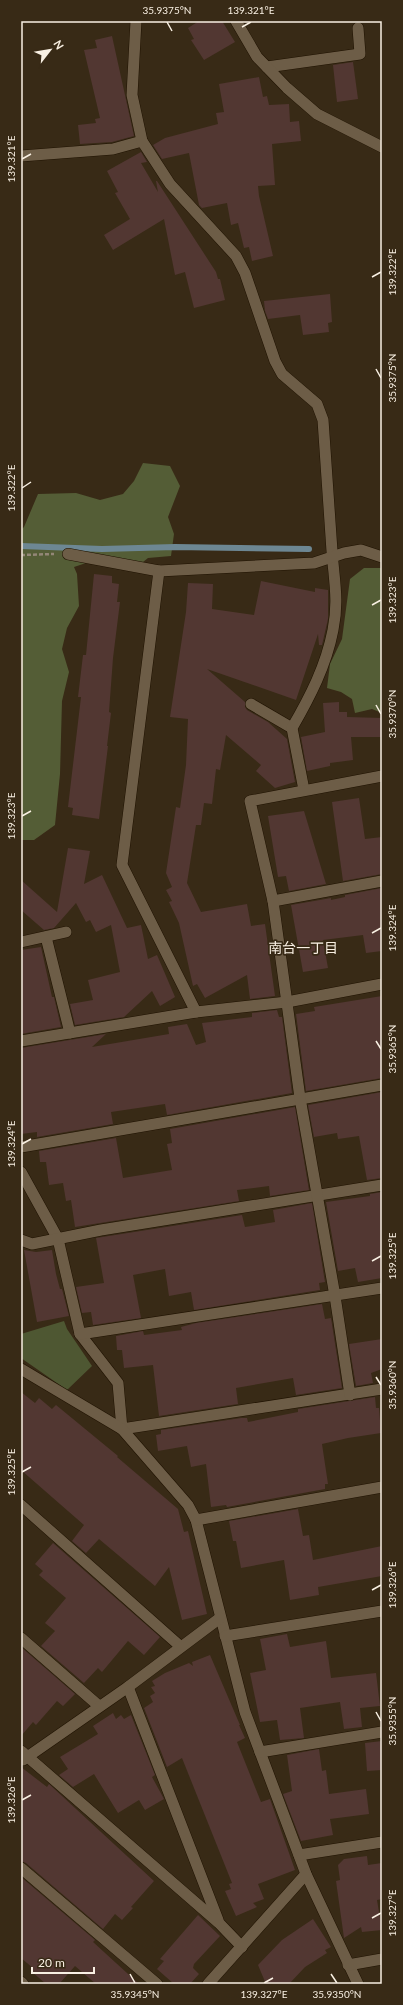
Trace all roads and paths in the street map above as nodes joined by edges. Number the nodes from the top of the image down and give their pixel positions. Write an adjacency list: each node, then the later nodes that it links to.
1 (136, 21): 5 (street)
2 (236, 21): 4 (street)
3 (358, 28): 4 (street)
4 (267, 67): 6 (street)
5 (142, 141): 7 (street); 10 (street)
6 (382, 147)
7 (21, 156)
8 (68, 554): 9 (path); 12 (street)
9 (21, 555)
10 (332, 557): 11 (street); 12 (street); 14 (street)
11 (382, 557)
12 (159, 570): 24 (street)
13 (251, 704): 14 (street)
14 (292, 728): 16 (street)
15 (382, 776): 16 (street)
16 (304, 790): 18 (street)
17 (382, 881): 18 (street)
18 (273, 901): 23 (street)
19 (66, 932): 20 (street)
20 (46, 937): 21 (street); 25 (street)
21 (21, 942)
22 (382, 984): 23 (street)
23 (287, 1002): 24 (street); 28 (street)
24 (196, 1012): 25 (street)
25 (70, 1033): 26 (street)
26 (21, 1041)
27 (382, 1085): 28 (street)
28 (300, 1098): 29 (street); 32 (street)
29 (21, 1147)
30 (21, 1172): 33 (street)
31 (382, 1184): 32 (street)
32 (316, 1195): 33 (street); 36 (street)
33 (58, 1238): 34 (street); 37 (street)
34 (21, 1240)
35 (382, 1288): 36 (street)
36 (335, 1296): 37 (street); 40 (street)
37 (80, 1334): 41 (street)
38 (21, 1369): 41 (street)
39 (382, 1389): 40 (street)
40 (350, 1395): 41 (street)
41 (122, 1428): 44 (street)
42 (382, 1487): 44 (street)
43 (21, 1505): 49 (street)
44 (196, 1520): 46 (street)
45 (382, 1611): 47 (street)
46 (220, 1618): 47 (street); 49 (street)
47 (225, 1636): 53 (street)
48 (21, 1638): 51 (street)
49 (180, 1646): 50 (street)
50 (128, 1687): 51 (street); 59 (street)
51 (99, 1706): 54 (street)
52 (382, 1732): 53 (street)
53 (260, 1752): 56 (street)
54 (23, 1756): 59 (street)
55 (382, 1842): 56 (street)
56 (299, 1855): 58 (street)
57 (21, 1868): 63 (street)
58 (306, 1874): 60 (street); 62 (street)
59 (219, 1923): 60 (street)
60 (242, 1947): 64 (street)
61 (382, 1959): 62 (street)
62 (348, 1965): 65 (street)
63 (157, 1984)
64 (208, 1984)
65 (358, 1984)

